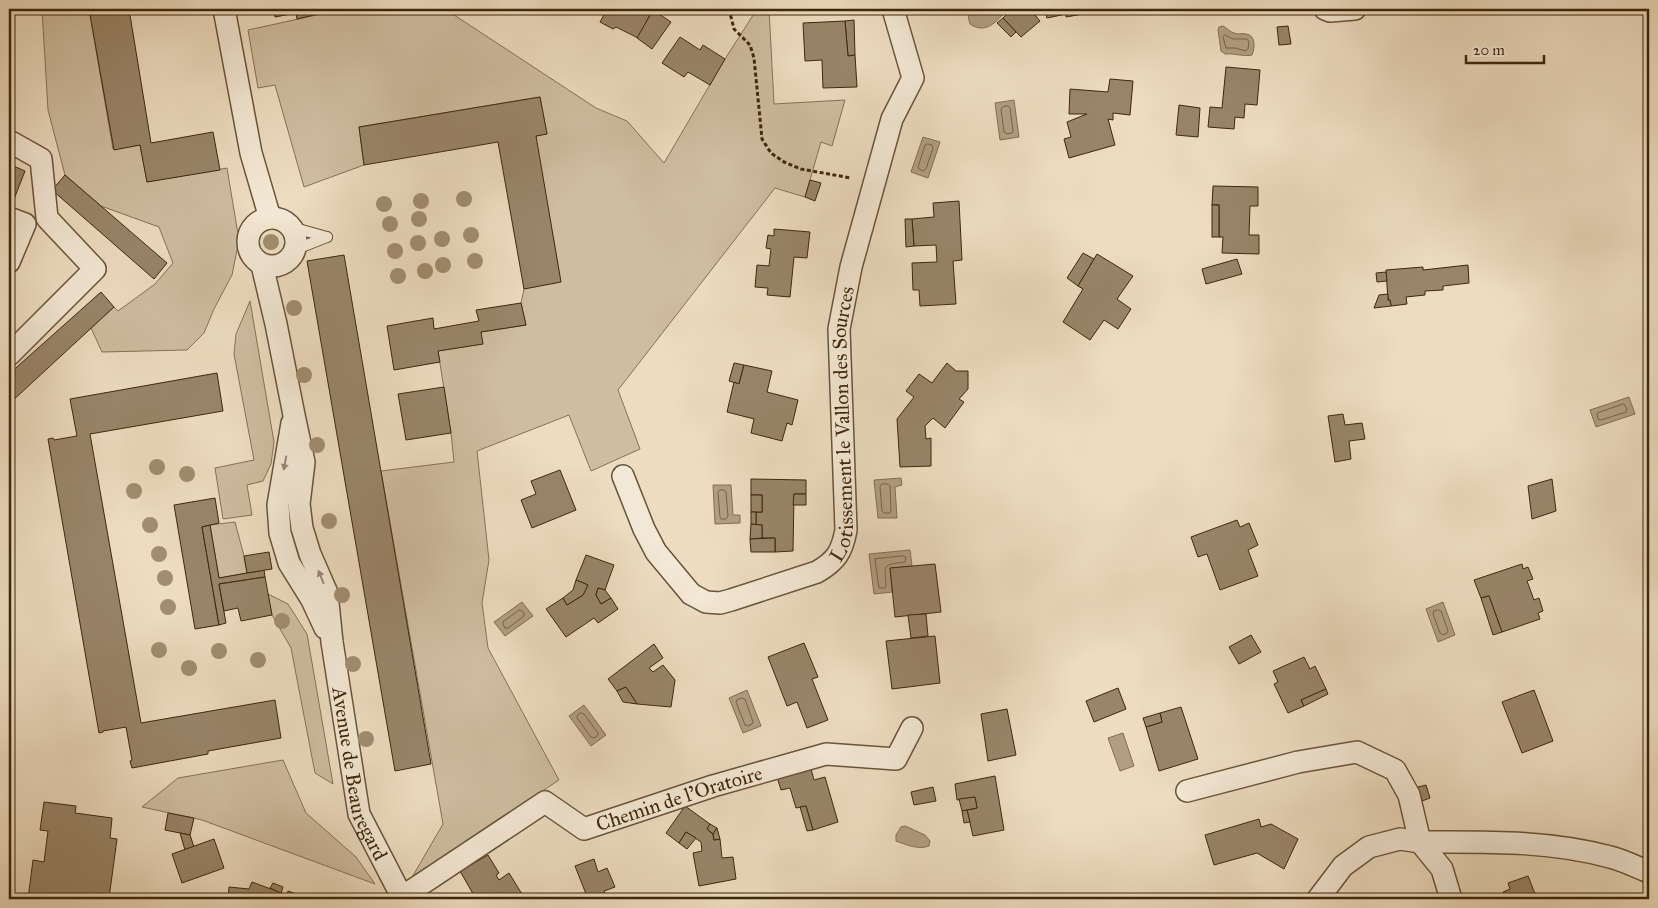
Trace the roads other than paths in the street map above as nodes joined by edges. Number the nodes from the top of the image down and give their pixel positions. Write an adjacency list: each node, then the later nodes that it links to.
1 (224, 9): 6 (street)
2 (893, 9): 14 (street, Lotissement le Vallon des Sources)
3 (1325, 9): 4 (street)
4 (1355, 9)
5 (9, 141): 13 (street)
6 (251, 153): 8 (street); 10 (street)
7 (9, 218): 12 (street)
8 (270, 218): 9 (street); 10 (street)
9 (291, 227): 11 (street); 11 (lane)
10 (250, 231): 11 (street)
11 (279, 260): 19 (street, Avenue de Beauregard)
12 (9, 262)
13 (9, 355)
14 (623, 476)
15 (912, 728): 19 (street, Chemin de l'Oratoire)
16 (1187, 791): 17 (street)
17 (1420, 842): 18 (street); 20 (street); 21 (street)
18 (1649, 872)
19 (403, 898)
20 (1318, 899)
21 (1451, 899)

